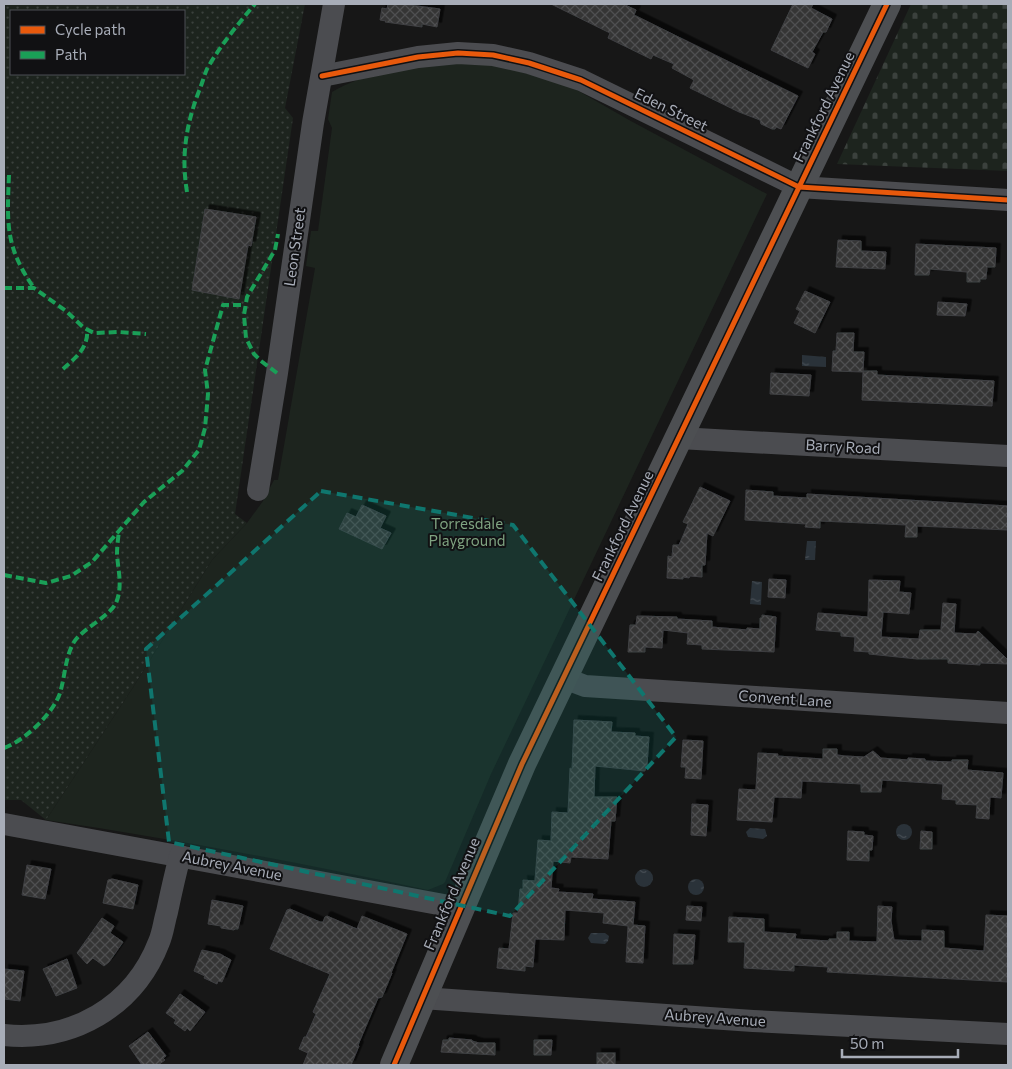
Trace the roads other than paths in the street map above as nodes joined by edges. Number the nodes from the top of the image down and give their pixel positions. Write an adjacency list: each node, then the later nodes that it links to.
1 (334, 4): 3 (street, Leon Street)
2 (887, 4): 4 (main road, Frankford Avenue)
3 (322, 76): 4 (street, Eden Street); 8 (street, Leon Street)
4 (799, 187): 5 (street, Eden Street); 6 (main road, Frankford Avenue)
5 (1008, 200)
6 (679, 438): 7 (street, Barry Road); 9 (main road, Frankford Avenue)
7 (1008, 456)
8 (258, 490)
9 (564, 678): 10 (street, Convent Lane); 13 (main road, Frankford Avenue)
10 (1008, 713)
11 (4, 824): 12 (street, Aubrey Avenue)
12 (180, 856): 13 (street, Aubrey Avenue); 16 (street)
13 (460, 908): 14 (main road, Frankford Avenue)
14 (422, 998): 15 (street, Aubrey Avenue); 17 (main road, Frankford Avenue)
15 (1008, 1034)
16 (4, 1035)
17 (394, 1065)

